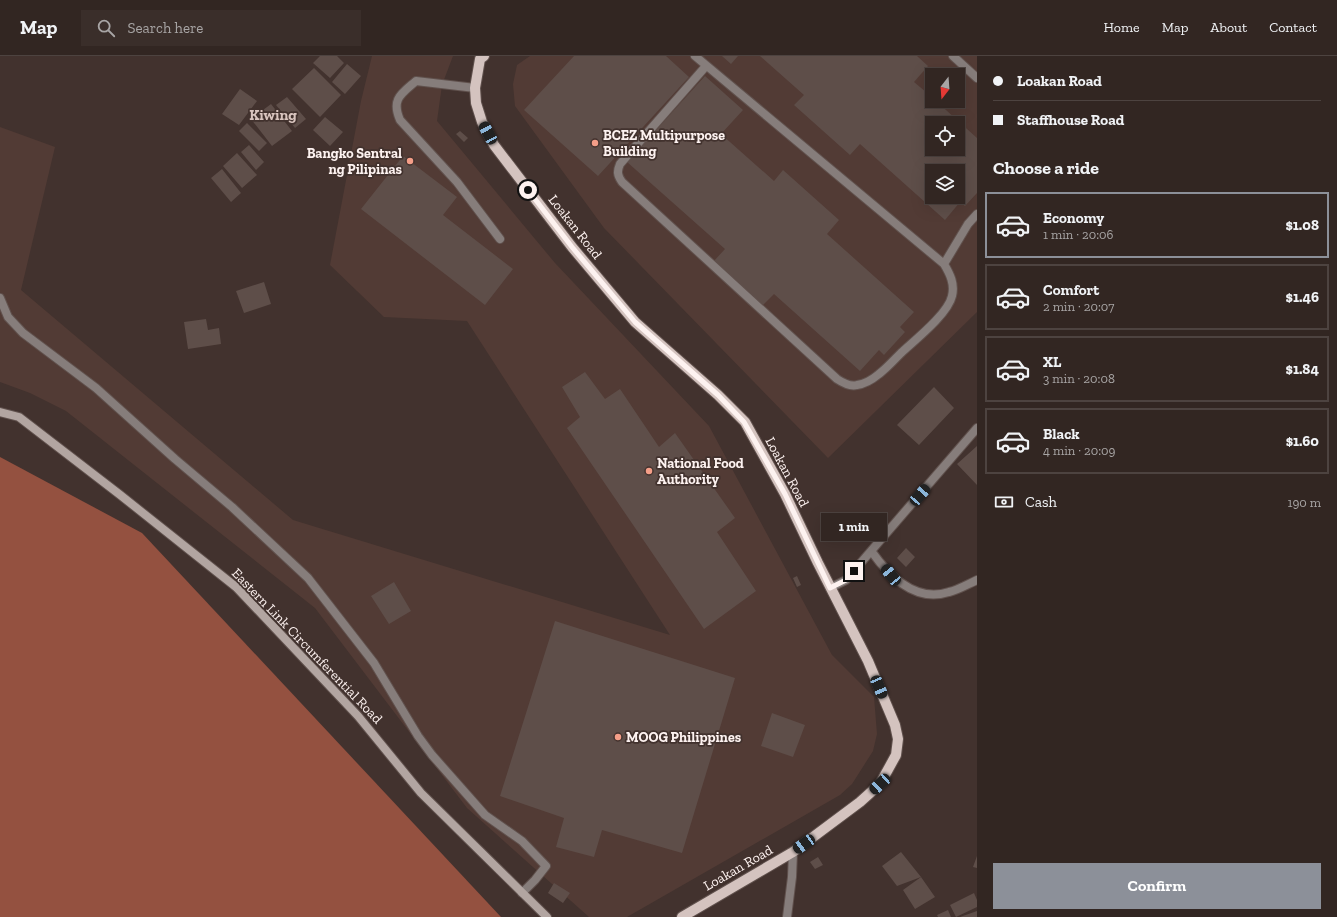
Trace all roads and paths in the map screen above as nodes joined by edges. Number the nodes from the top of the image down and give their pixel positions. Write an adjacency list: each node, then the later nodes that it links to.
1 (694, 56): 4 (street)
2 (953, 56): 5 (street)
3 (482, 57): 6 (main road, Loakan Road)
4 (706, 66): 9 (street); 9 (street)
5 (977, 78)
6 (475, 88): 8 (street); 15 (main road, Loakan Road)
7 (977, 214): 9 (street)
8 (500, 239)
9 (944, 264)
10 (0, 298): 17 (street)
11 (0, 412): 17 (main road, Eastern Link Circumferential Road)
12 (977, 428): 13 (street)
13 (872, 552): 14 (street); 15 (street)
14 (977, 580)
15 (830, 588): 16 (main road, Loakan Road)
16 (793, 852): 19 (main road, Loakan Road); 20 (street)
17 (522, 893): 18 (main road, Eastern Link Circumferential Road)
18 (547, 917)
19 (682, 917)
20 (787, 917)

